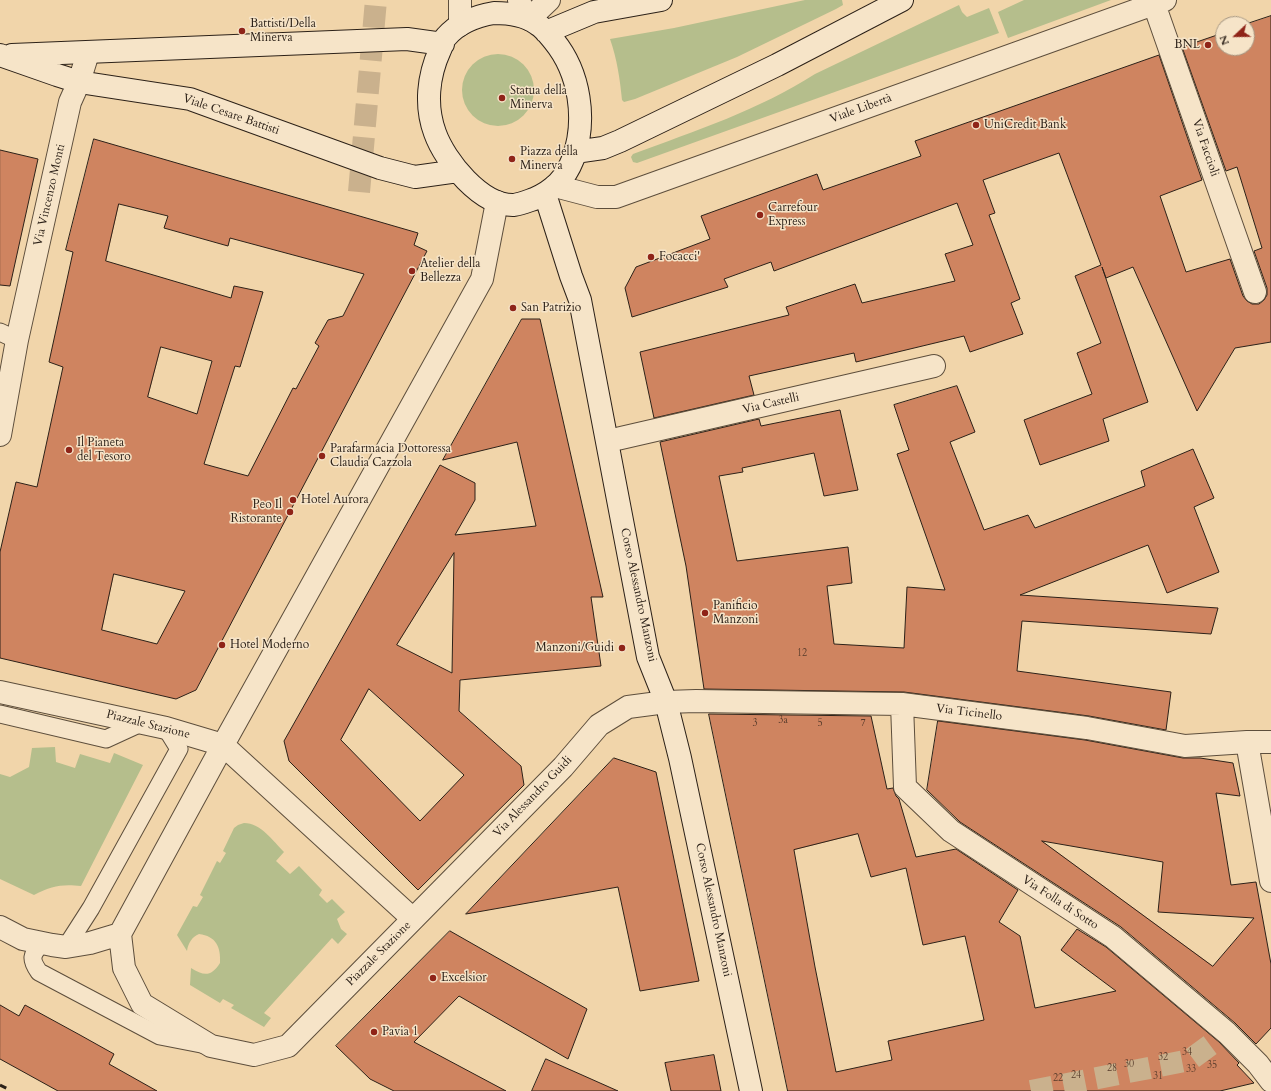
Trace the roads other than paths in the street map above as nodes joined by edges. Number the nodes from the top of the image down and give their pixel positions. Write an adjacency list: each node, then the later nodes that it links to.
1 (460, 0): 7 (street)
2 (549, 0): 6 (street)
3 (661, 0): 8 (street)
4 (902, 0): 13 (street)
5 (1160, 2): 15 (street, Viale Libertà); 17 (street, Via Faccioli)
6 (524, 12): 7 (street); 8 (street)
7 (460, 25): 9 (street)
8 (546, 32): 13 (street)
9 (443, 44): 10 (street, Viale Cesare Battisti); 14 (street)
10 (88, 52): 11 (street, Viale Cesare Battisti); 12 (street, Via Vincenzo Monti)
11 (1, 55): 12 (street, Viale Cesare Battisti)
12 (79, 82): 14 (street, Viale Cesare Battisti); 18 (street, Via Vincenzo Monti)
13 (575, 152): 15 (street)
14 (458, 171): 16 (street)
15 (550, 190): 16 (street); 21 (street, Corso Alessandro Manzoni)
16 (497, 202): 30 (street)
17 (1255, 292)
18 (9, 336): 20 (street, Via Vincenzo Monti)
19 (934, 366): 21 (street, Via Castelli)
20 (0, 435)
21 (608, 441): 23 (street, Corso Alessandro Manzoni)
22 (0, 692): 26 (street, Piazzale Stazione)
23 (666, 702): 24 (street, Via Ticinello); 32 (street, Via Alessandro Guidi); 40 (street, Corso Alessandro Manzoni)
24 (902, 704): 28 (street, Via Ticinello); 38 (street, Via Folla di Sotto)
25 (0, 714): 26 (lane)
26 (143, 722): 27 (street, Piazzale Stazione)
27 (166, 728): 30 (street, Piazzale Stazione); 36 (lane)
28 (1248, 742): 29 (street, Via Ticinello); 31 (street)
29 (1271, 742)
30 (223, 745): 32 (street, Piazzale Stazione); 34 (street)
31 (1271, 881)
32 (414, 919): 37 (street, Piazzale Stazione)
33 (0, 927): 35 (street)
34 (120, 934): 36 (street); 37 (street, Piazzale Stazione)
35 (42, 943): 36 (street); 37 (lane)
36 (66, 946)
37 (211, 1046)
38 (1265, 1058): 39 (street, Via Folla di Sotto)
39 (1271, 1081)
40 (751, 1091)

